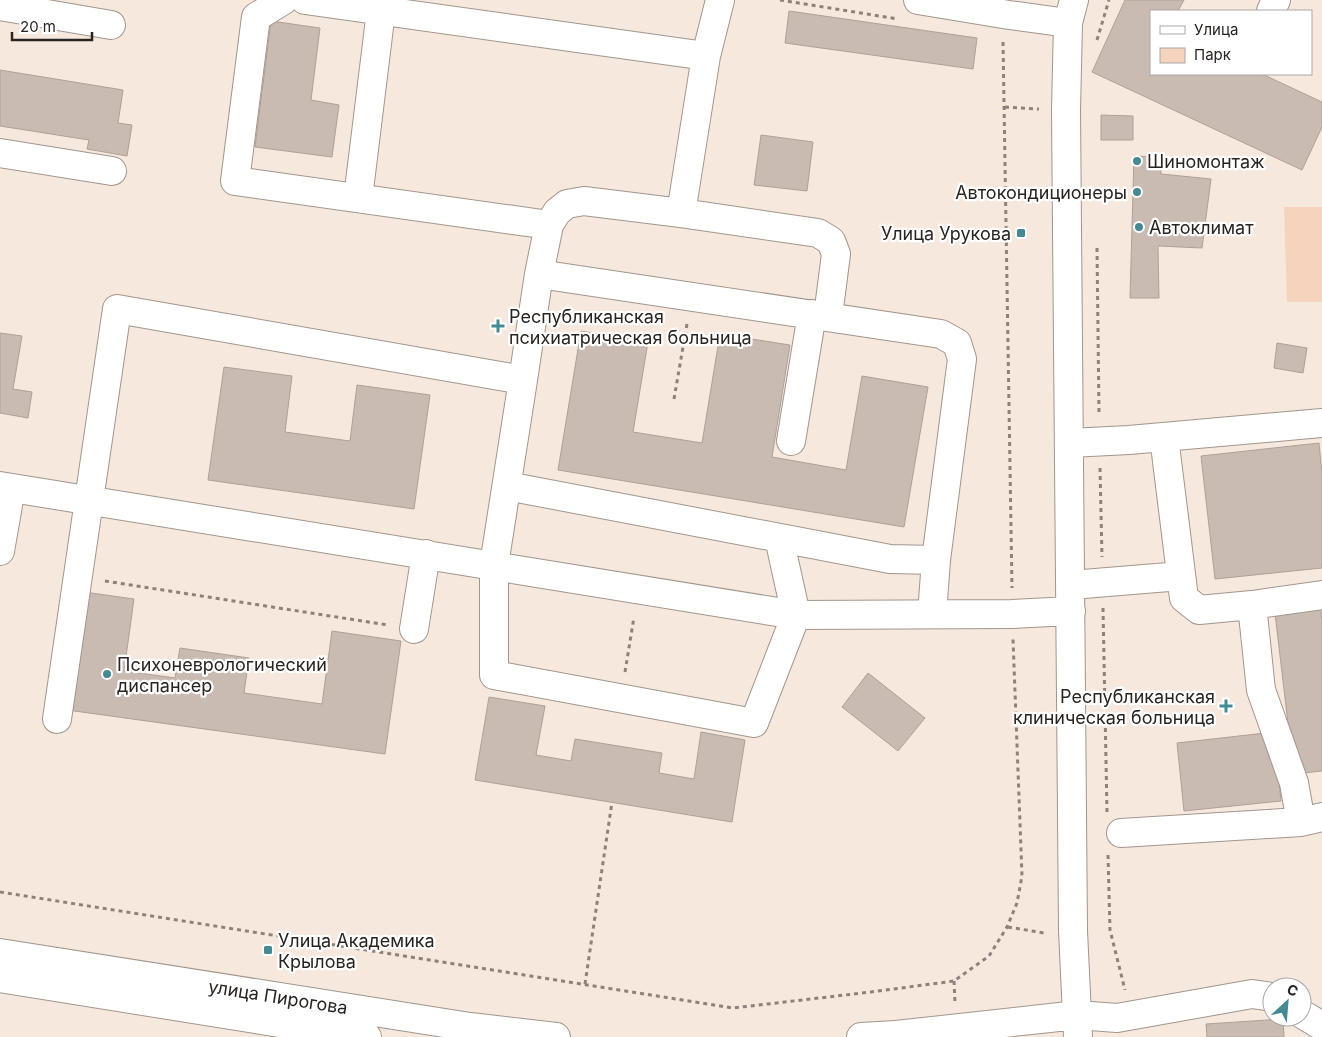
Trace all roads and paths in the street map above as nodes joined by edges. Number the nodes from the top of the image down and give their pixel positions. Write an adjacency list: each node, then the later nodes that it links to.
1 (284, 0): 19 (street)
2 (305, 0): 9 (street)
3 (720, 0): 14 (street)
4 (780, 0): 8 (path)
5 (1109, 0): 13 (path)
6 (968, 4): 8 (street); 10 (street)
7 (0, 6): 11 (street)
8 (912, 10)
9 (381, 11): 14 (street); 19 (street)
10 (1071, 11): 32 (street)
11 (111, 25)
12 (1003, 35): 15 (path)
13 (1095, 46)
14 (706, 56): 20 (street)
15 (1005, 107): 16 (path); 45 (path)
16 (1042, 109)
17 (0, 153): 18 (street)
18 (112, 171)
19 (358, 198): 21 (street)
20 (681, 213): 21 (street); 25 (street)
21 (549, 225): 23 (street)
22 (1097, 242): 28 (path)
23 (538, 274): 24 (street); 26 (street)
24 (692, 296): 25 (street); 27 (path)
25 (820, 315): 31 (street); 40 (street)
26 (524, 380): 34 (street); 36 (street)
27 (674, 399)
28 (1099, 415)
29 (1322, 423): 30 (street)
30 (1164, 437): 32 (street); 43 (street)
31 (791, 440)
32 (1070, 443): 48 (street)
33 (1100, 464): 41 (path)
34 (507, 486): 37 (street); 42 (street)
35 (6, 487): 36 (street); 38 (street)
36 (88, 500): 39 (street); 44 (street)
37 (779, 538): 40 (street); 52 (street)
38 (0, 552)
39 (426, 554): 42 (street); 53 (street)
40 (936, 560): 51 (street)
41 (1102, 563)
42 (494, 565): 46 (street); 55 (street)
43 (1181, 576): 48 (street); 50 (street)
44 (77, 577): 53 (path); 56 (street)
45 (1012, 588)
46 (638, 589): 52 (street); 55 (path)
47 (1322, 595): 50 (street)
48 (1071, 598): 51 (street); 71 (street)
49 (1103, 605): 59 (path)
50 (1252, 605): 58 (street)
51 (932, 614): 52 (street)
52 (796, 615): 55 (street)
53 (414, 629)
54 (1013, 638): 61 (path)
55 (621, 699)
56 (57, 719)
57 (612, 802): 66 (path)
58 (1311, 819): 59 (street)
59 (1112, 835): 69 (path)
60 (0, 892): 66 (path)
61 (1007, 927): 62 (path); 65 (path)
62 (1044, 933)
63 (0, 953): 70 (street, улица Пирогова)
64 (0, 978): 70 (street, улица Пирогова)
65 (954, 981): 66 (path); 68 (path)
66 (585, 984)
67 (1262, 996): 69 (street)
68 (956, 1004)
69 (1122, 1007): 71 (street)
70 (352, 1029): 72 (street, улица Пирогова)
71 (1080, 1030): 73 (street)
72 (556, 1037)
73 (861, 1037)

